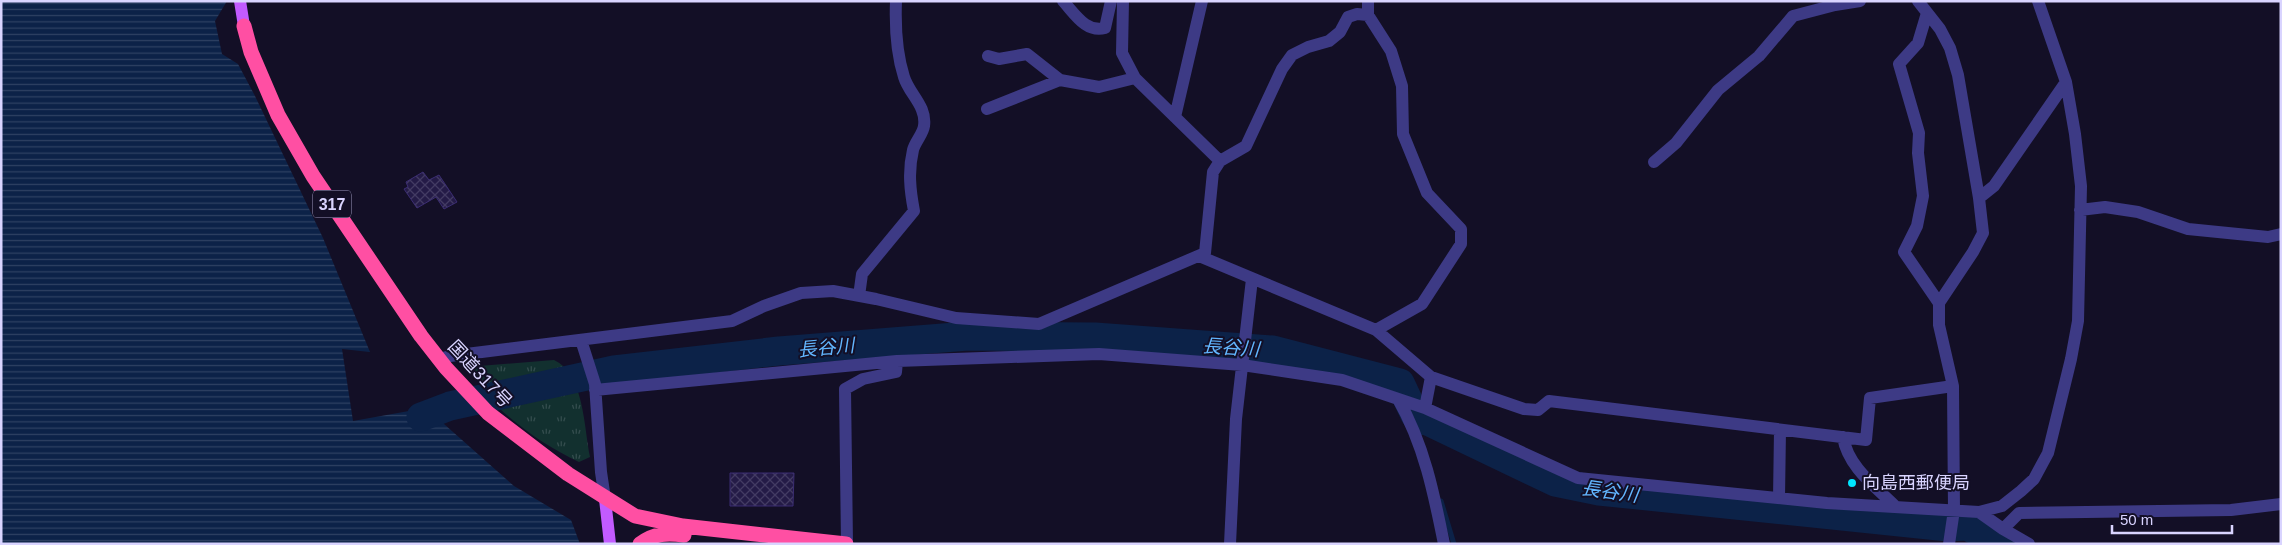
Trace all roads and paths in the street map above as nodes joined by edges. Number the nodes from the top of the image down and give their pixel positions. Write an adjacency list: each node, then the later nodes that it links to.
1 (240, 1): 13 (main road)
2 (896, 1): 27 (street)
3 (1063, 1): 4 (street)
4 (1111, 1)
5 (1124, 1): 15 (street)
6 (1202, 1): 19 (street)
7 (1368, 1): 12 (street)
8 (1860, 1): 21 (street)
9 (1918, 1): 11 (street)
10 (2038, 1): 17 (street)
11 (1927, 13): 22 (street); 28 (street)
12 (1368, 15): 20 (street); 29 (street)
13 (244, 26): 33 (highway, 国道317号 / 317)
14 (988, 56): 16 (street)
15 (1135, 78): 16 (street); 19 (street)
16 (1060, 80): 18 (street)
17 (2066, 82): 22 (street); 23 (street)
18 (987, 109)
19 (1175, 117): 20 (street)
20 (1220, 161): 25 (street)
21 (1654, 162)
22 (1979, 198): 28 (street)
23 (2080, 210): 24 (street); 46 (street)
24 (2281, 234)
25 (1199, 256): 26 (street); 27 (street)
26 (1252, 279): 29 (street); 32 (street)
27 (859, 296): 30 (street)
28 (1939, 303): 35 (street)
29 (1376, 330): 34 (street)
30 (582, 343): 33 (street); 36 (street)
31 (896, 361): 32 (street); 36 (street); 51 (street)
32 (1242, 361): 37 (street); 52 (street)
33 (443, 364): 42 (highway, 国道317号 / 317)
34 (1430, 378): 38 (street); 39 (street)
35 (1953, 386): 40 (street); 45 (street)
36 (595, 387): 42 (street)
37 (1398, 400): 38 (street); 53 (street)
38 (1425, 408): 41 (street)
39 (1780, 430): 40 (street); 41 (street)
40 (1843, 437): 44 (street)
41 (1778, 498): 44 (street)
42 (605, 499): 48 (main road); 51 (highway, 国道317号 / 317)
43 (2281, 504): 47 (street)
44 (1896, 507): 45 (street)
45 (1954, 510): 46 (street); 54 (street)
46 (1979, 512): 47 (street)
47 (2003, 530): 55 (street)
48 (610, 544)
49 (640, 544): 50 (highway)
50 (798, 544)
51 (846, 544)
52 (1230, 544)
53 (1444, 544)
54 (1949, 544)
55 (2029, 544)

